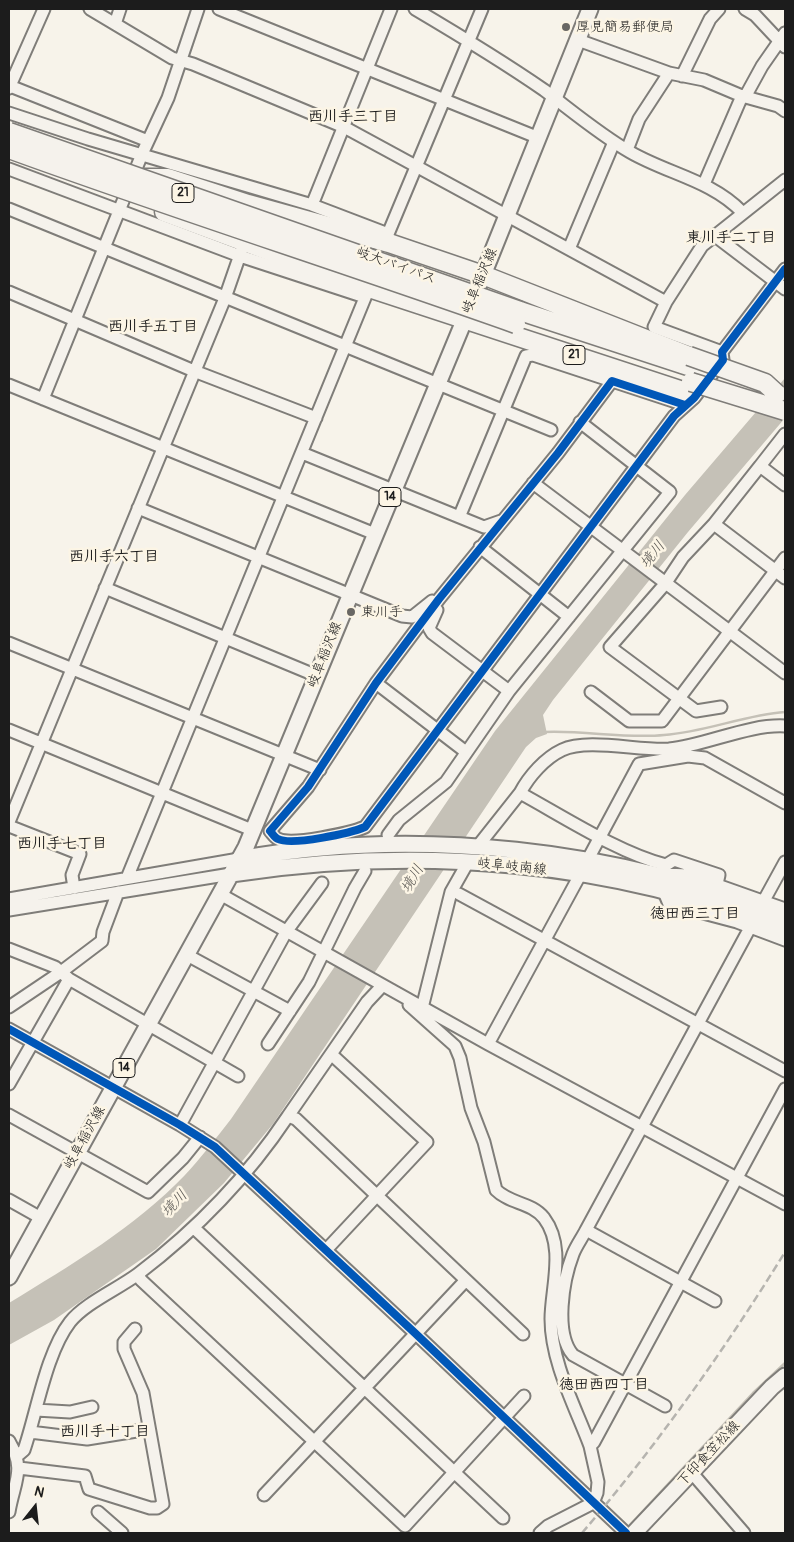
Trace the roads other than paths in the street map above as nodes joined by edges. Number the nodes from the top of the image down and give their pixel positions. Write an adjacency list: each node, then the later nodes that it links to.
1 (44, 9): 20 (street)
2 (90, 9): 12 (street)
3 (120, 9): 12 (street)
4 (198, 9): 16 (street)
5 (219, 9): 17 (street)
6 (391, 9): 17 (street)
7 (415, 9): 13 (street)
8 (482, 9): 13 (street)
9 (590, 9): 14 (main road, 岐阜稲沢線 / 14)
10 (719, 9): 19 (street)
11 (745, 9): 15 (street)
12 (115, 24): 16 (street)
13 (468, 40): 22 (street); 23 (street)
14 (578, 40): 18 (street); 22 (main road, 岐阜稲沢線 / 14)
15 (783, 41): 21 (street)
16 (182, 62): 26 (street); 29 (street)
17 (367, 70): 23 (street); 26 (street)
18 (669, 73): 19 (street); 32 (street)
19 (682, 76): 21 (street)
20 (9, 87): 29 (street)
21 (744, 96): 24 (street); 37 (street)
22 (554, 99): 28 (main road, 岐阜稲沢線 / 14); 30 (street)
23 (444, 102): 28 (street); 34 (street)
24 (785, 111)
25 (9, 112): 33 (street)
26 (344, 127): 34 (street); 39 (street)
27 (9, 132): 38 (highway, 岐大バイパス / 21, bridge)
28 (539, 138): 43 (main road, 岐阜稲沢線 / 14)
29 (148, 141): 33 (street)
30 (614, 142): 32 (street); 47 (street)
31 (9, 149): 38 (highway, 岐大バイパス / 21, bridge)
32 (627, 150): 37 (street)
33 (142, 154): 39 (street); 41 (street)
34 (417, 166): 43 (street); 45 (street)
35 (9, 169): 41 (street)
36 (785, 180): 42 (street)
37 (704, 184): 42 (street)
38 (136, 186): 45 (highway, 21); 54 (highway, 21); 65 (highway, 岐大バイパス / 21, bridge)
39 (312, 205): 45 (street)
40 (9, 209): 46 (street)
41 (121, 211): 46 (street); 48 (street)
42 (742, 212): 44 (street)
43 (507, 214): 47 (street); 50 (main road, 岐阜稲沢線 / 14)
44 (714, 235): 51 (street); 56 (street)
45 (389, 239): 50 (highway, 21)
46 (105, 248): 55 (street); 58 (street)
47 (569, 249): 56 (street)
48 (242, 251): 54 (street); 55 (street)
49 (785, 269): 51 (street)
50 (483, 275): 57 (main road, 岐阜稲沢線 / 14); 67 (highway, 21, bridge)
51 (776, 282): 52 (street); 60 (street)
52 (785, 289)
53 (9, 292): 58 (street)
54 (367, 292): 57 (highway, 21); 59 (street)
55 (225, 298): 59 (street); 61 (street)
56 (666, 302): 60 (street)
57 (464, 318): 63 (main road, 岐阜稲沢線 / 14); 65 (highway, 21)
58 (76, 320): 61 (street); 66 (street)
59 (345, 347): 63 (street); 69 (street)
60 (722, 352): 65 (street)
61 (194, 371): 69 (street); 73 (street)
62 (612, 381): 65 (street); 68 (street); 70 (street)
63 (436, 384): 68 (street); 79 (main road, 岐阜稲沢線 / 14)
64 (9, 385): 66 (street)
65 (690, 387): 67 (highway, 岐大バイパス / 21); 67 (highway, 21); 75 (street)
66 (43, 399): 73 (street)
67 (779, 402)
68 (503, 410): 71 (street); 82 (street)
69 (316, 418): 74 (street)
70 (580, 422): 75 (street); 77 (street)
71 (551, 430)
72 (785, 434): 76 (street)
73 (162, 447): 80 (street); 81 (street)
74 (302, 453): 79 (street); 80 (street)
75 (637, 466): 85 (street); 88 (street)
76 (760, 466): 78 (street); 84 (street)
77 (533, 483): 83 (street); 85 (street)
78 (785, 485)
79 (393, 490): 82 (street); 86 (main road, 岐阜稲沢線 / 14)
80 (284, 498): 86 (street); 89 (street)
81 (138, 508): 89 (street); 94 (street)
82 (460, 515): 83 (street)
83 (501, 521): 87 (street)
84 (714, 524): 91 (street); 93 (street)
85 (591, 527): 88 (street); 96 (street)
86 (374, 534): 95 (main road, 岐阜稲沢線 / 14)
87 (480, 547): 96 (street); 97 (street)
88 (623, 552): 93 (street); 98 (street)
89 (259, 557): 95 (street); 100 (street)
90 (785, 558): 91 (street)
91 (776, 571): 92 (street); 99 (street)
92 (785, 578)
93 (663, 581): 99 (street); 109 (street)
94 (106, 588): 100 (street); 102 (street)
95 (350, 595): 97 (street); 105 (main road, 岐阜稲沢線 / 14)
96 (540, 595): 98 (street); 103 (street)
97 (439, 599): 103 (street); 106 (street)
98 (569, 617): 107 (street)
99 (731, 632): 104 (street); 109 (street)
100 (225, 637): 105 (street); 111 (street)
101 (9, 643): 102 (street)
102 (71, 668): 111 (street); 115 (street)
103 (482, 671): 107 (street); 114 (street)
104 (785, 673)
105 (317, 676): 117 (main road, 岐阜稲沢線 / 14)
106 (376, 683): 114 (street); 118 (street)
107 (509, 691): 116 (street)
108 (591, 692): 109 (street)
109 (680, 700): 110 (street)
110 (721, 707)
111 (193, 718): 117 (street); 119 (street)
112 (785, 726): 120 (street)
113 (9, 730): 115 (street)
114 (437, 730): 116 (street); 118 (street)
115 (40, 743): 119 (street); 122 (street)
116 (466, 752): 124 (street)
117 (283, 756): 118 (street); 123 (main road, 岐阜稲沢線 / 14)
118 (320, 770)
119 (163, 792): 123 (street); 135 (street)
120 (520, 793): 125 (street); 126 (street)
121 (785, 803): 125 (street)
122 (9, 824): 138 (street)
123 (252, 830): 128 (main road, 岐阜稲沢線 / 14)
124 (388, 835)
125 (601, 837): 131 (street); 137 (street)
126 (476, 846): 127 (main road, 岐阜岐南線); 131 (main road, 岐阜岐南線)
127 (406, 852): 128 (main road, 岐阜岐南線); 129 (main road, 岐阜岐南線); 133 (main road, 岐阜岐南線)
128 (239, 859): 133 (main road, 岐阜稲沢線 / 14); 135 (street)
129 (464, 862): 131 (main road, 岐阜岐南線); 160 (street)
130 (785, 862): 144 (street)
131 (584, 868): 134 (main road, 岐阜岐南線); 140 (main road, 岐阜岐南線); 151 (street)
132 (365, 871): 154 (street)
133 (231, 874): 139 (street); 141 (main road, 岐阜稲沢線 / 14)
134 (646, 874): 137 (street); 146 (main road, 岐阜岐南線)
135 (127, 878): 138 (street)
136 (322, 883): 148 (street)
137 (717, 884): 144 (street)
138 (74, 888): 143 (street)
139 (118, 892): 145 (street); 155 (street)
140 (664, 892): 146 (main road, 岐阜岐南線); 147 (street)
141 (220, 894): 148 (street); 153 (main road, 岐阜稲沢線 / 14)
142 (459, 894): 151 (street)
143 (9, 899)
144 (763, 902): 146 (street)
145 (9, 910)
146 (779, 916): 149 (main road, 岐阜岐南線)
147 (751, 925): 150 (street); 163 (street)
148 (286, 932): 154 (street); 157 (street)
149 (785, 932)
150 (785, 940)
151 (544, 941): 163 (street); 167 (street)
152 (9, 949): 155 (street)
153 (188, 955): 157 (street); 162 (main road, 岐阜稲沢線 / 14)
154 (327, 955): 156 (street); 161 (street)
155 (65, 976): 159 (street); 162 (street); 165 (street)
156 (379, 984): 158 (street); 168 (street)
157 (253, 991): 161 (street); 169 (street)
158 (408, 1001): 160 (street); 210 (street)
159 (9, 1007)
160 (422, 1008): 167 (street)
161 (290, 1011): 166 (street)
162 (149, 1024): 169 (street); 173 (main road, 岐阜稲沢線 / 14)
163 (698, 1024): 170 (street); 178 (street)
164 (9, 1030): 165 (street)
165 (32, 1043): 172 (street); 173 (street)
166 (268, 1044)
167 (488, 1044): 178 (street)
168 (330, 1054): 176 (street); 183 (street)
169 (214, 1062): 171 (street); 177 (street)
170 (785, 1071)
171 (238, 1076)
172 (9, 1084)
173 (112, 1088): 177 (street); 180 (main road, 岐阜稲沢線 / 14)
174 (785, 1089): 182 (street)
175 (9, 1116): 180 (street)
176 (288, 1116): 181 (street); 183 (street)
177 (180, 1125): 179 (street)
178 (642, 1127): 182 (street); 188 (street)
179 (202, 1138): 180 (street); 181 (street)
180 (76, 1154): 186 (main road, 岐阜稲沢線 / 14)
181 (245, 1173): 187 (street); 189 (street)
182 (737, 1178): 185 (street); 193 (street)
183 (376, 1195): 189 (street); 192 (street)
184 (9, 1200): 186 (street)
185 (785, 1204)
186 (41, 1218): 191 (main road, 岐阜稲沢線 / 14)
187 (194, 1228): 190 (street); 200 (street)
188 (586, 1230): 193 (street); 199 (street)
189 (326, 1250): 196 (street)
190 (138, 1274): 204 (street); 209 (street)
191 (9, 1277)
192 (466, 1280): 196 (street); 197 (street)
193 (680, 1282): 194 (street); 199 (street)
194 (715, 1301)
195 (135, 1329): 206 (street)
196 (416, 1334): 200 (street); 205 (street)
197 (523, 1334)
198 (785, 1377): 214 (main road, 下印食笠松線)
199 (624, 1384): 202 (street); 210 (street)
200 (365, 1388): 209 (street); 213 (street)
201 (524, 1396): 205 (street)
202 (665, 1406)
203 (92, 1407): 204 (street)
204 (36, 1410): 207 (street)
205 (504, 1418): 213 (street); 216 (street)
206 (150, 1429): 207 (street); 212 (street)
207 (30, 1432): 211 (street)
208 (9, 1441): 211 (street)
209 (314, 1441): 213 (street); 215 (street)
210 (590, 1446): 216 (street)
211 (17, 1456): 212 (street)
212 (19, 1468): 217 (street)
213 (455, 1471): 219 (street)
214 (692, 1472): 223 (main road, 下印食笠松線); 224 (street)
215 (264, 1495)
216 (593, 1503): 220 (street); 222 (street)
217 (9, 1512)
218 (98, 1512): 221 (street)
219 (503, 1518)
220 (622, 1529)
221 (122, 1533)
222 (540, 1533)
223 (634, 1533)
224 (744, 1533)

